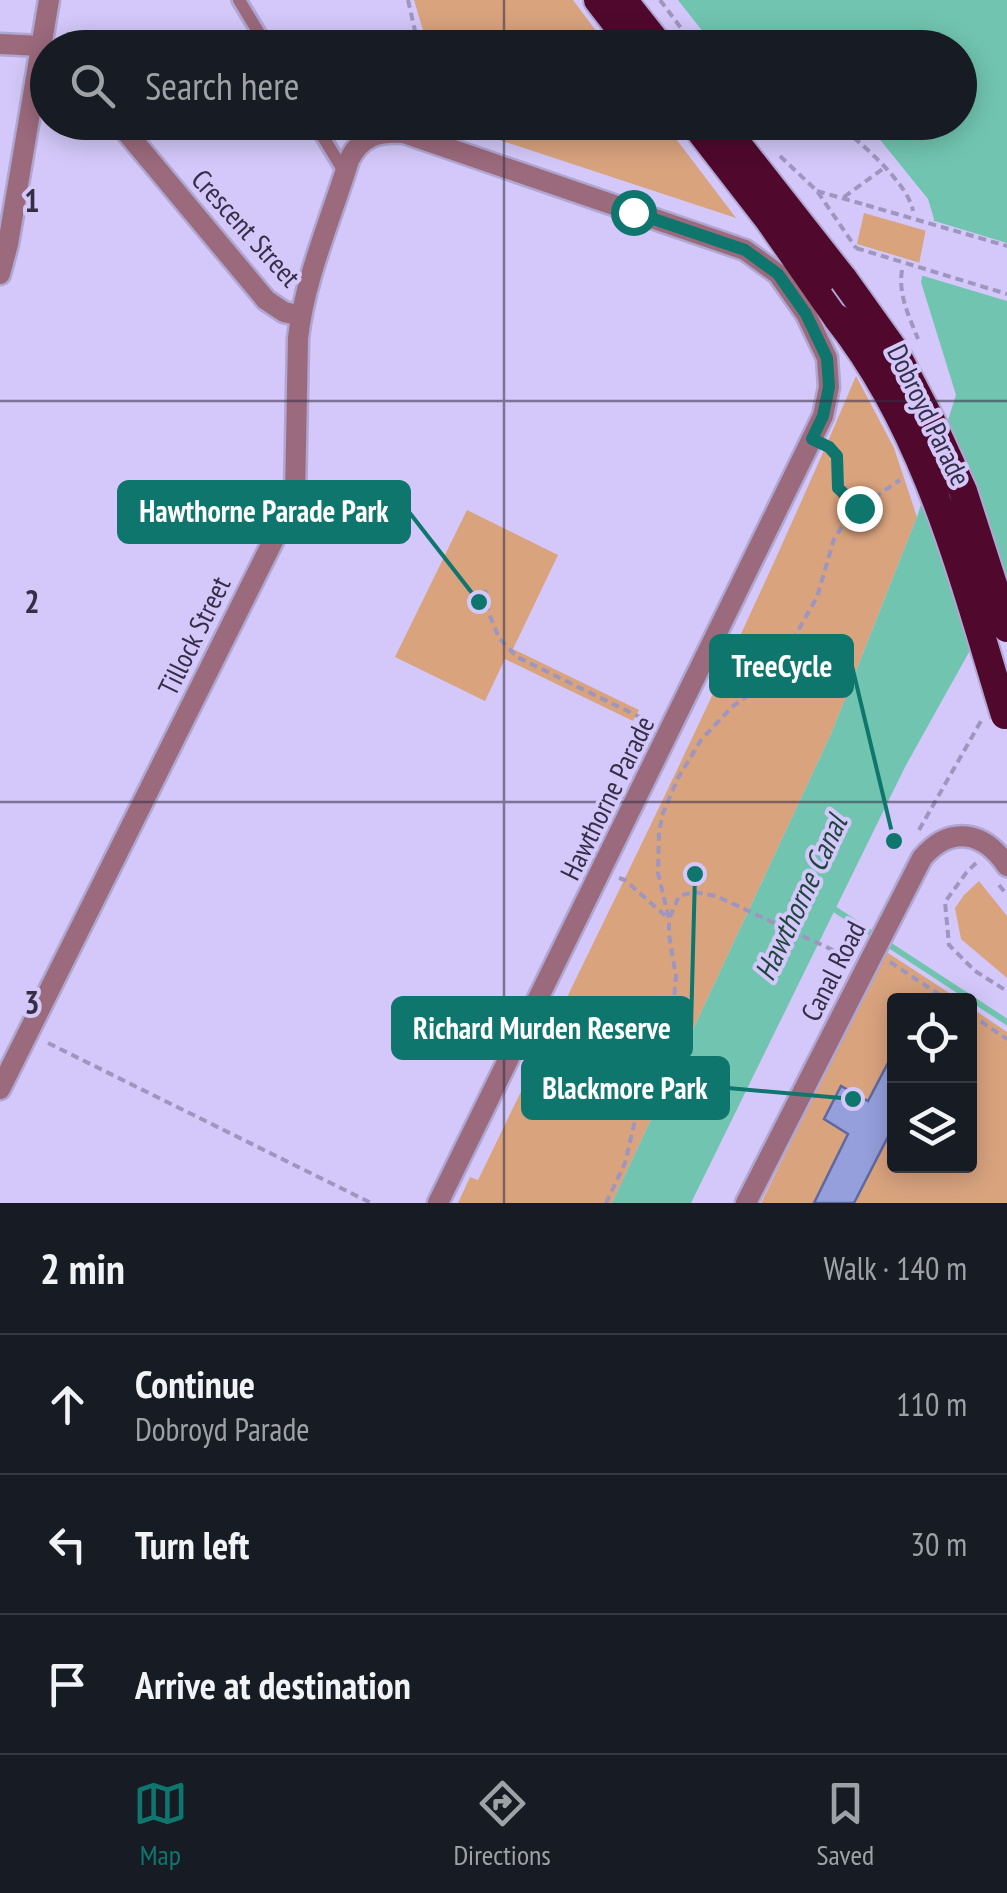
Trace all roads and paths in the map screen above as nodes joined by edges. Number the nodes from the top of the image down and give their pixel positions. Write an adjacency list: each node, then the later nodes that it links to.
1 (49, 0): 7 (street)
2 (238, 0): 8 (lane)
3 (408, 0): 9 (path)
4 (598, 0): 10 (highway)
5 (624, 0): 11 (highway)
6 (660, 0): 12 (path)
7 (46, 30)
8 (257, 30)
9 (415, 30)
10 (620, 30)
11 (647, 30)
12 (683, 30)
13 (0, 44): 14 (street)
14 (30, 47)
15 (30, 124): 30 (street)
16 (133, 140): 32 (street, Crescent Street)
17 (325, 140): 25 (lane)
18 (363, 140): 25 (street, Tillock Street)
19 (424, 140): 33 (street, Tillock Street)
20 (707, 140): 37 (highway, Dobroyd Parade, bridge)
21 (734, 140): 36 (highway, Dobroyd Parade, bridge)
22 (857, 140): 24 (path)
23 (775, 151): 26 (path)
24 (885, 167): 27 (path); 28 (path)
25 (345, 173): 32 (street, Tillock Street)
26 (818, 191): 27 (path); 31 (path, bridge)
27 (844, 197): 29 (path, bridge)
28 (912, 211)
29 (1007, 246)
30 (0, 274)
31 (1007, 294)
32 (300, 316): 50 (street, Tillock Street)
33 (823, 416): 34 (street, Hawthorne Parade)
34 (812, 439): 38 (street, Hawthorne Parade); 43 (path)
35 (485, 590): 38 (path)
36 (1007, 628)
37 (1000, 714): 39 (path)
38 (670, 732): 42 (street, Hawthorne Parade)
39 (915, 837)
40 (980, 860): 46 (path)
41 (1007, 866): 45 (street, Canal Road)
42 (601, 870): 43 (path); 53 (street, Hawthorne Parade)
43 (669, 919): 44 (path); 54 (path)
44 (827, 947)
45 (866, 965): 47 (path); 55 (street, Canal Road)
46 (1007, 991)
47 (938, 993)
48 (977, 1019): 49 (path)
49 (1007, 1039)
50 (16, 1041): 51 (street, Tillock Street); 52 (path)
51 (0, 1089)
52 (370, 1203)
53 (438, 1203)
54 (606, 1203)
55 (746, 1203)

